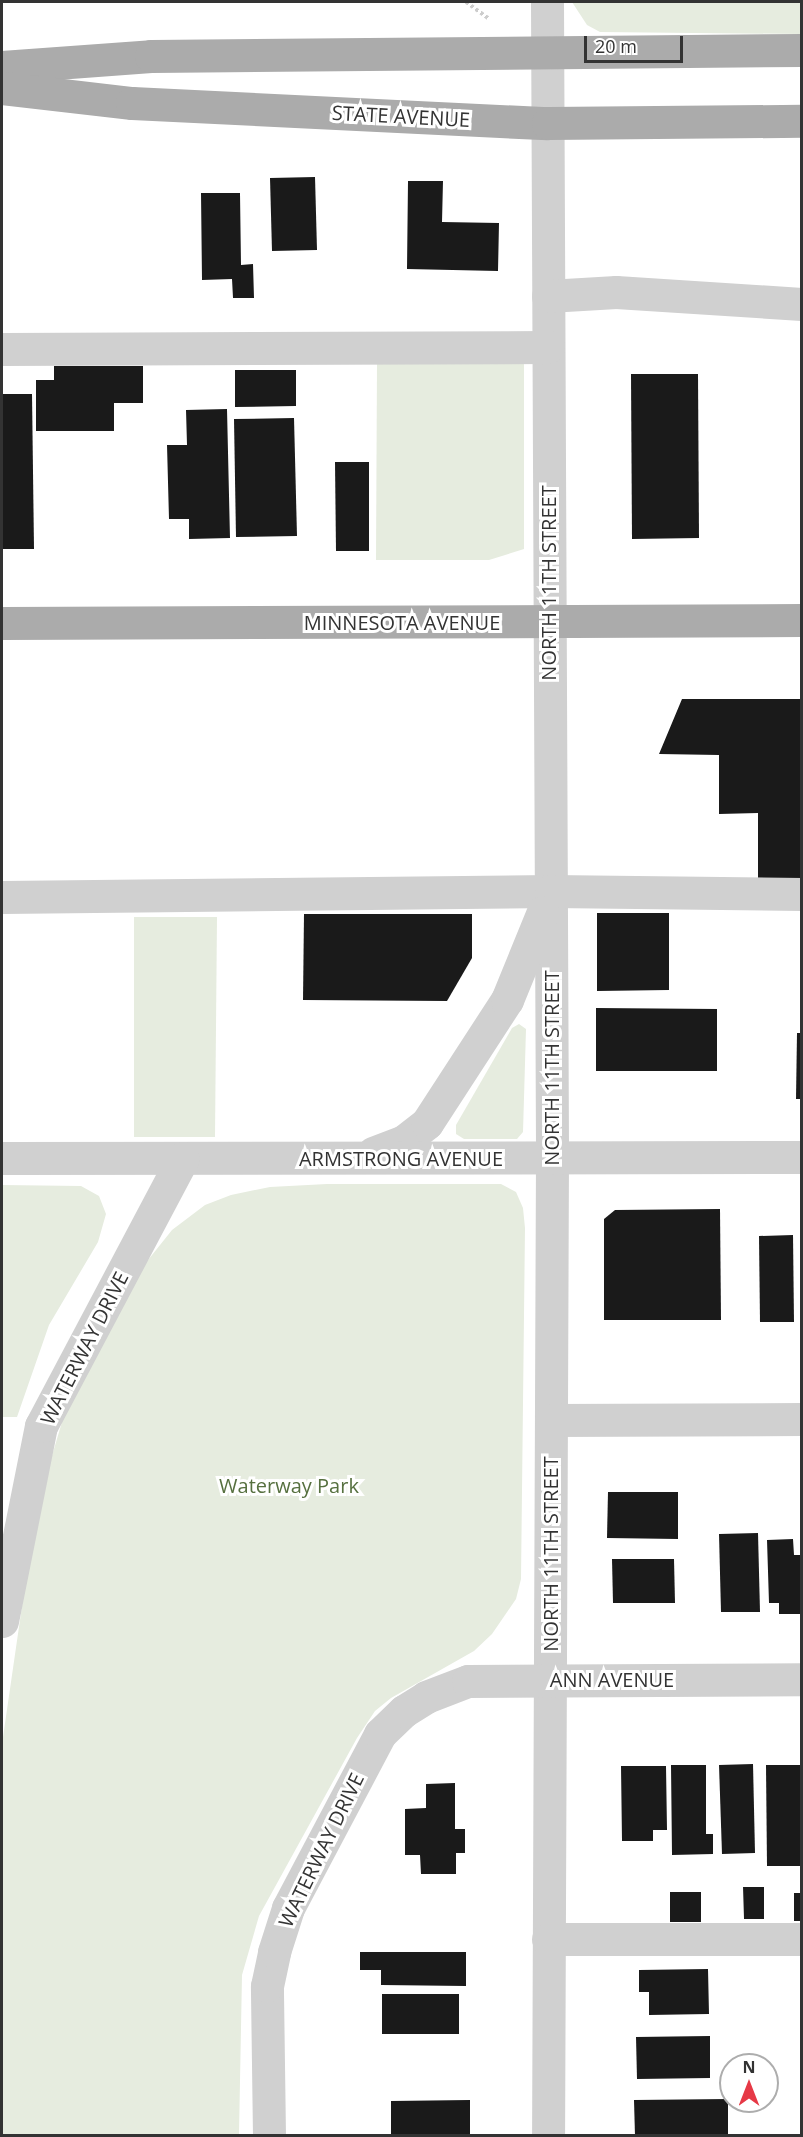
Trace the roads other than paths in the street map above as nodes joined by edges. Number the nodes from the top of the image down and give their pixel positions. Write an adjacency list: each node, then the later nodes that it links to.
1 (547, 2): 3 (street, NORTH 11TH STREET)
2 (801, 50): 3 (main road)
3 (547, 52): 4 (main road); 7 (street, NORTH 11TH STREET)
4 (2, 67)
5 (2, 88): 7 (main road, STATE AVENUE)
6 (801, 121): 7 (main road, STATE AVENUE)
7 (548, 123): 8 (street, NORTH 11TH STREET)
8 (548, 296): 9 (street); 10 (street, NORTH 11TH STREET)
9 (801, 304)
10 (548, 347): 11 (street); 13 (street, NORTH 11TH STREET)
11 (2, 349)
12 (801, 620): 13 (main road, MINNESOTA AVENUE)
13 (548, 621): 14 (main road, MINNESOTA AVENUE); 15 (street, NORTH 11TH STREET)
14 (2, 623)
15 (551, 891): 16 (street); 17 (street); 18 (street); 19 (street, NORTH 11TH STREET)
16 (801, 894)
17 (2, 897)
18 (363, 1157): 19 (street, ARMSTRONG AVENUE); 22 (street, ARMSTRONG AVENUE)
19 (552, 1157): 20 (street, ARMSTRONG AVENUE); 24 (street, NORTH 11TH STREET)
20 (801, 1157)
21 (2, 1158): 22 (street, ARMSTRONG AVENUE)
22 (183, 1158): 25 (street, WATERWAY DRIVE)
23 (801, 1419): 24 (street)
24 (551, 1420): 26 (street, NORTH 11TH STREET)
25 (2, 1621)
26 (550, 1679): 27 (street, ANN AVENUE); 28 (street, ANN AVENUE); 29 (street, NORTH 11TH STREET)
27 (801, 1679)
28 (426, 1697): 31 (street, WATERWAY DRIVE)
29 (549, 1939): 30 (street); 32 (street, NORTH 11TH STREET)
30 (801, 1939)
31 (269, 2136)
32 (548, 2136)

